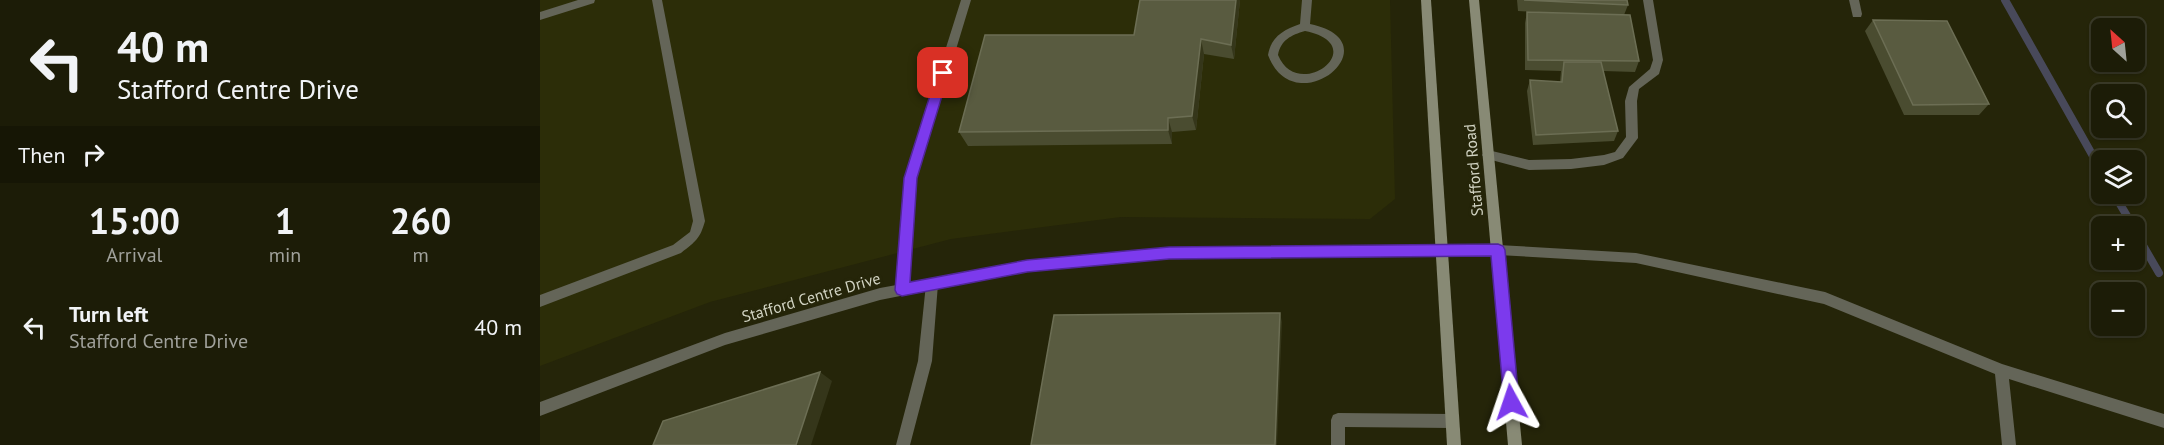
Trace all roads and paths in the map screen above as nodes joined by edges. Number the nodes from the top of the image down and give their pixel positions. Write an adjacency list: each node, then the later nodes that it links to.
1 (590, 0): 10 (street)
2 (657, 0): 17 (street)
3 (966, 0): 16 (street)
4 (1307, 0): 11 (street)
5 (1426, 0): 14 (main road)
6 (1474, 0): 12 (main road, Stafford Road)
7 (1648, 0): 12 (street)
8 (1854, 0): 9 (street)
9 (1857, 14)
10 (540, 16)
11 (1305, 27): 11 (street)
12 (1488, 155): 13 (main road, Stafford Road)
13 (1498, 250): 14 (street, Stafford Centre Drive); 18 (street, Stafford Centre Drive); 25 (main road, Stafford Road)
14 (1442, 251): 15 (street, Stafford Centre Drive); 20 (main road)
15 (932, 284): 16 (street, Stafford Centre Drive); 22 (street)
16 (902, 290): 19 (street, Stafford Centre Drive)
17 (540, 301)
18 (2001, 370): 21 (street, Stafford Centre Drive); 26 (street)
19 (540, 409)
20 (1452, 421): 23 (street); 24 (main road)
21 (2164, 421)
22 (903, 445)
23 (1338, 445)
24 (1454, 445)
25 (1515, 445)
26 (2009, 445)

